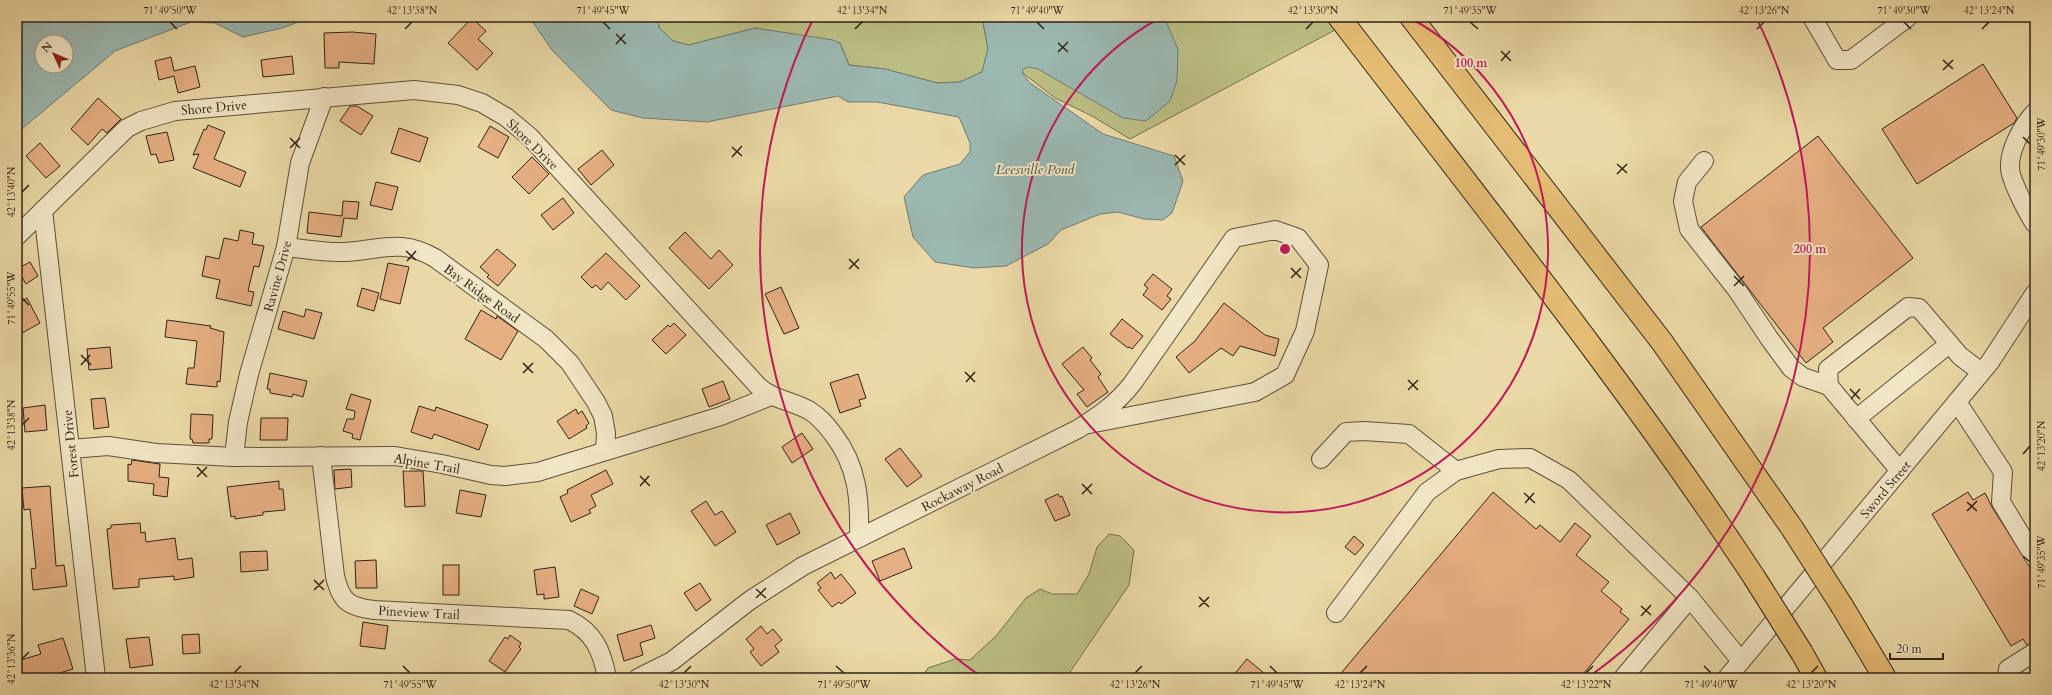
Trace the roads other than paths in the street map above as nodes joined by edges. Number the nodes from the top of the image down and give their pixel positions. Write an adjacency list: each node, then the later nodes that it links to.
1 (1339, 17): 38 (highway, bridge)
2 (1411, 17): 39 (highway, bridge)
3 (1812, 17): 4 (street)
4 (1908, 17)
5 (324, 97): 8 (street, Shore Drive); 11 (street, Ravine Drive); 16 (street, Shore Drive)
6 (2035, 112): 9 (street)
7 (1704, 161): 15 (street)
8 (43, 210): 10 (street, Shore Drive); 20 (street, Forest Drive)
9 (2035, 224)
10 (17, 236)
11 (286, 247): 21 (street, Bay Ridge Road); 23 (street, Ravine Drive)
12 (2035, 293): 14 (street, Sword Street)
13 (1949, 344): 14 (street); 15 (street); 18 (street)
14 (1981, 372): 17 (street, Sword Street)
15 (1829, 386): 18 (street)
16 (771, 396): 21 (street, Alpine Trail); 27 (street, Shore Drive)
17 (1957, 402): 26 (street, Sword Street); 28 (street)
18 (1856, 419): 26 (street)
19 (1084, 426): 19 (street, Rockaway Road); 27 (street, Rockaway Road)
20 (71, 449): 23 (street, Alpine Trail); 33 (street, Forest Drive)
21 (605, 452): 22 (street, Alpine Trail)
22 (321, 456): 23 (street, Alpine Trail); 34 (street, Pineview Trail)
23 (234, 457)
24 (1321, 459): 25 (street)
25 (1456, 471): 29 (street); 30 (street)
26 (1900, 471): 32 (street, Sword Street)
27 (860, 538): 35 (street, Rockaway Road)
28 (2035, 558)
29 (1690, 598): 32 (street); 36 (street)
30 (1336, 613)
31 (2035, 652): 40 (street)
32 (1741, 661): 37 (street, Sword Street)
33 (96, 678)
34 (607, 678)
35 (638, 678)
36 (1623, 678)
37 (1727, 678)
38 (1816, 678)
39 (1885, 678)
40 (2007, 678)

